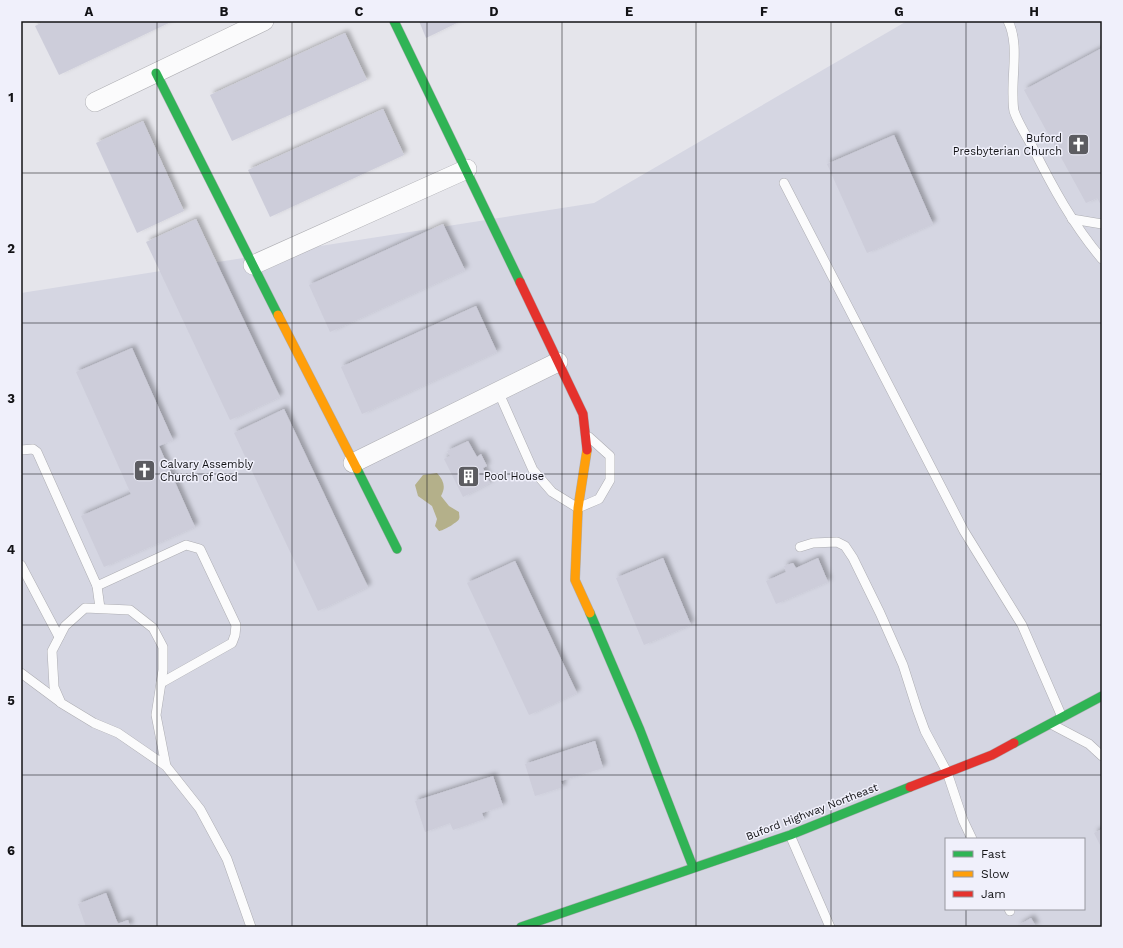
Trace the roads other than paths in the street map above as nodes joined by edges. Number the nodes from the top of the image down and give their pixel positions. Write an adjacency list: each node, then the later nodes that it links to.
1 (264, 21): 4 (street)
2 (394, 21): 6 (street)
3 (1008, 21): 8 (lane)
4 (156, 73): 5 (street); 11 (street)
5 (95, 102)
6 (467, 169): 11 (street); 12 (street)
7 (784, 183): 28 (lane)
8 (1072, 219): 9 (lane); 10 (lane)
9 (1102, 224)
10 (1102, 259)
11 (253, 265): 16 (street)
12 (558, 362): 13 (street); 14 (street)
13 (498, 391): 16 (street); 17 (lane)
14 (585, 433): 17 (street); 17 (lane)
15 (21, 450): 21 (lane)
16 (353, 463): 19 (street)
17 (578, 508): 35 (street)
18 (800, 548): 32 (lane)
19 (397, 549)
20 (21, 565): 23 (lane)
21 (97, 586): 22 (lane); 25 (lane)
22 (100, 608): 23 (lane); 25 (lane)
23 (59, 637): 27 (lane)
24 (21, 672): 27 (lane)
25 (161, 683): 31 (lane)
26 (1102, 696): 28 (street, Buford Highway Northeast)
27 (61, 703): 31 (lane)
28 (1062, 718): 29 (street, Buford Highway Northeast)
29 (1050, 724): 30 (lane); 32 (street, Buford Highway Northeast)
30 (1102, 756)
31 (166, 766): 36 (lane)
32 (947, 772): 33 (street, Buford Highway Northeast); 34 (lane)
33 (790, 835): 35 (street, Buford Highway Northeast); 38 (lane)
34 (972, 838)
35 (693, 867): 37 (street, Buford Highway Northeast)
36 (251, 927)
37 (522, 927)
38 (830, 927)

